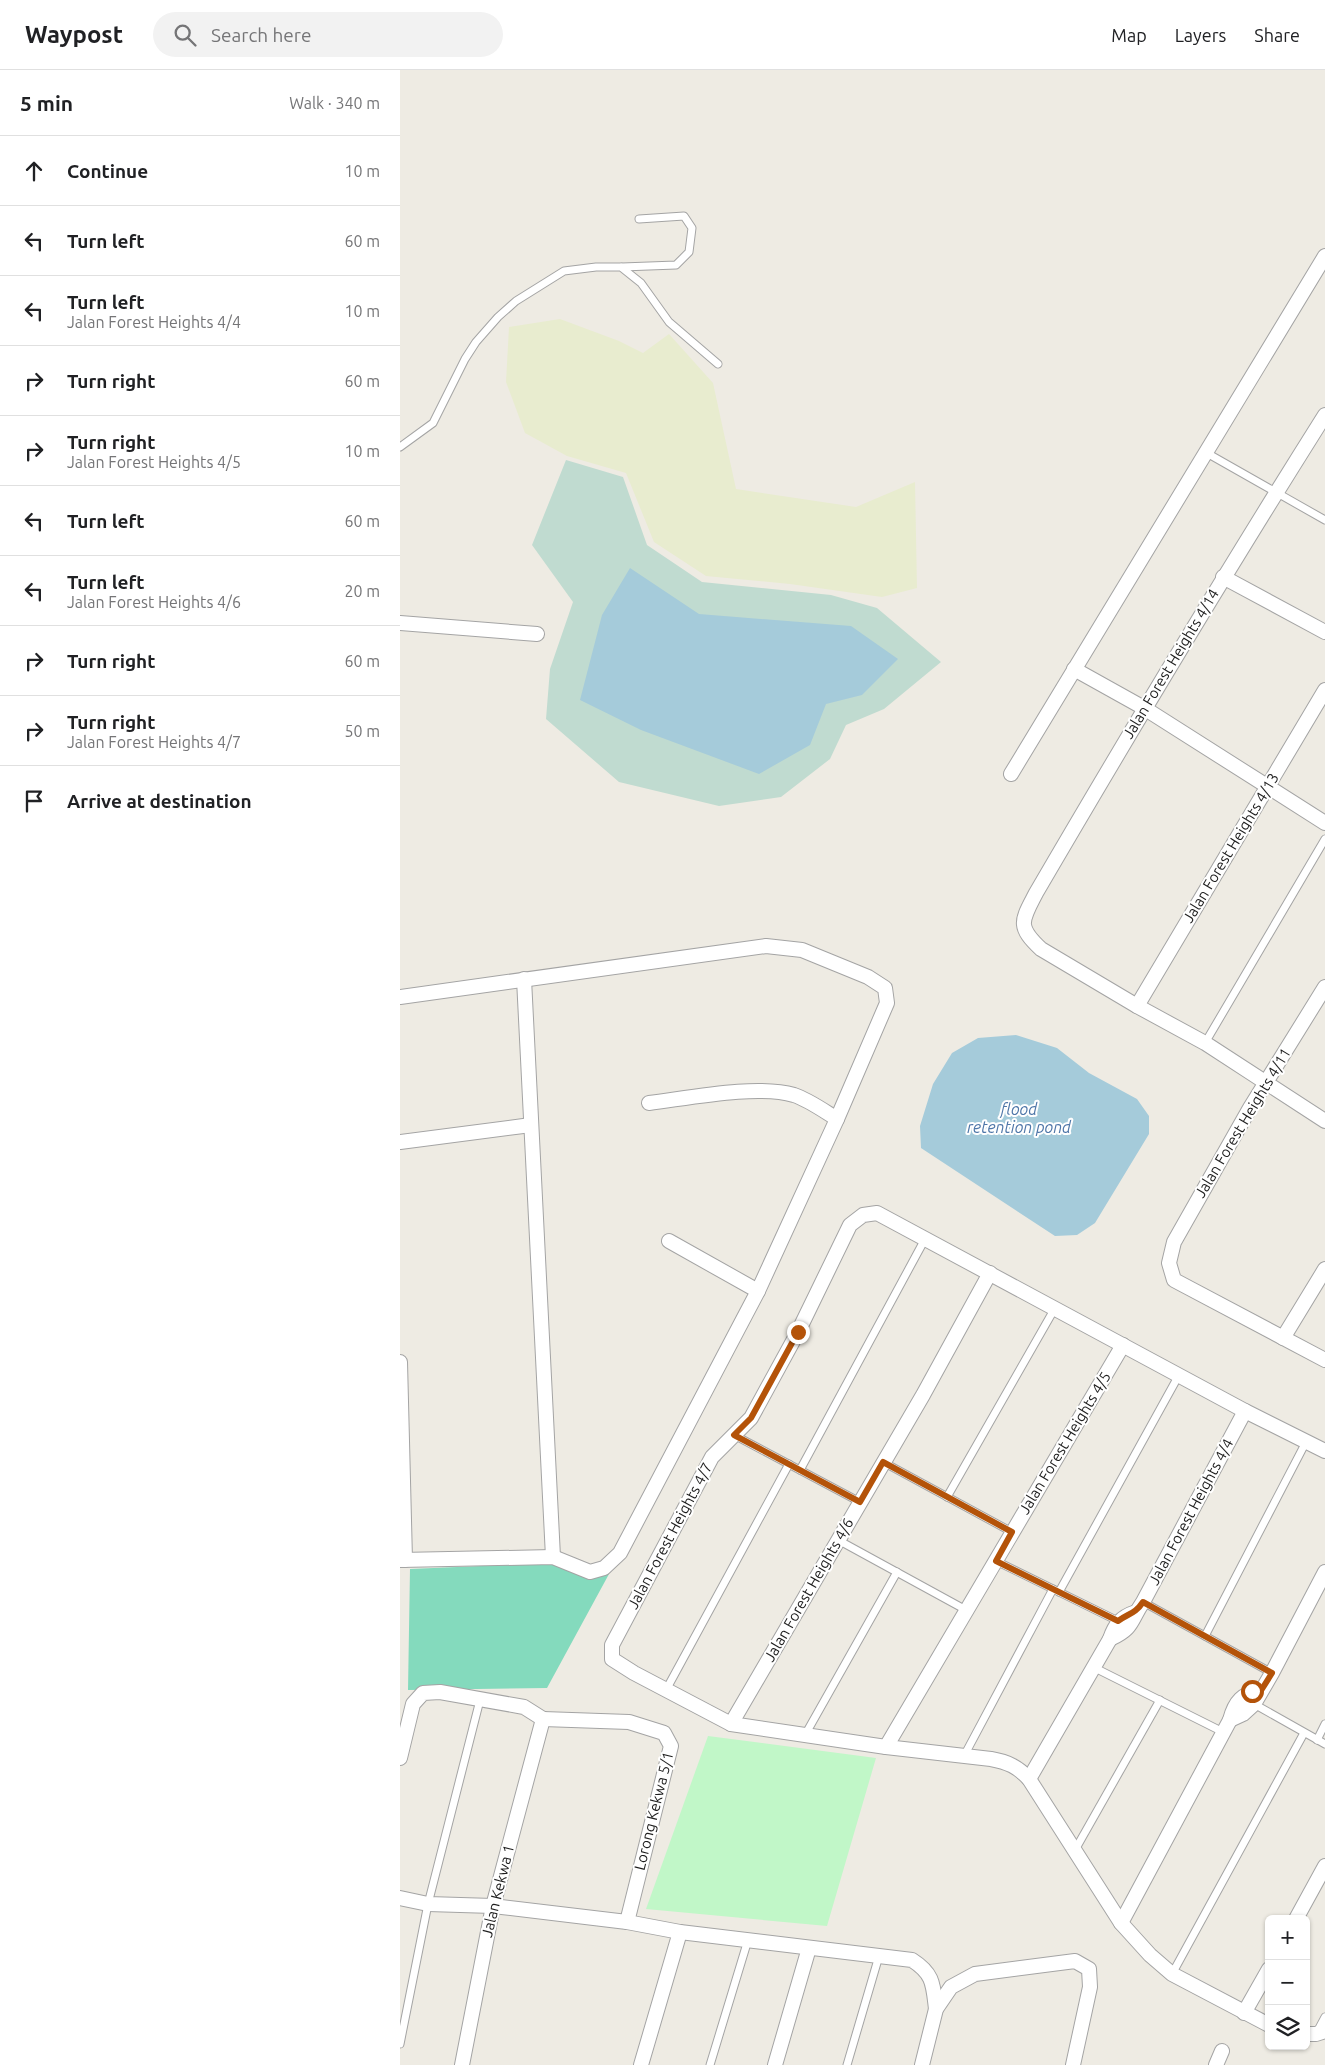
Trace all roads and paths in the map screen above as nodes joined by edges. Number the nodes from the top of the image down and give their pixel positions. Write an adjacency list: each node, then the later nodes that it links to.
1 (639, 219): 3 (lane)
2 (1325, 256): 7 (street)
3 (621, 267): 4 (lane); 6 (lane)
4 (718, 364)
5 (1325, 415): 8 (street, Jalan Forest Heights 4/14)
6 (400, 447)
7 (1205, 452): 8 (lane); 14 (street)
8 (1277, 492): 9 (lane); 10 (street, Jalan Forest Heights 4/14)
9 (1325, 520)
10 (1223, 577): 12 (street); 16 (street, Jalan Forest Heights 4/14)
11 (400, 623): 13 (street)
12 (1325, 632)
13 (537, 634)
14 (1074, 669): 16 (street); 17 (street)
15 (1325, 690): 18 (street, Jalan Forest Heights 4/13)
16 (1144, 708): 18 (street); 24 (street, Jalan Forest Heights 4/14)
17 (1011, 774)
18 (1268, 787): 19 (street); 24 (street, Jalan Forest Heights 4/13)
19 (1325, 823)
20 (1325, 839): 25 (lane)
21 (524, 979): 23 (street); 28 (street); 30 (street)
22 (1325, 987): 26 (street, Jalan Forest Heights 4/11)
23 (400, 997)
24 (1137, 1006): 25 (street)
25 (1205, 1042): 26 (street)
26 (1266, 1083): 29 (street); 38 (street, Jalan Forest Heights 4/11)
27 (649, 1103): 28 (street)
28 (837, 1119): 36 (street)
29 (1325, 1121)
30 (532, 1124): 31 (street); 54 (street)
31 (400, 1142)
32 (925, 1239): 35 (street); 44 (street, Jalan Forest Heights 4/7); 49 (lane)
33 (669, 1241): 36 (street)
34 (1325, 1269): 38 (street)
35 (990, 1273): 37 (street); 47 (street, Jalan Forest Heights 4/6)
36 (758, 1291): 54 (street)
37 (1055, 1308): 39 (street); 50 (lane)
38 (1283, 1338): 40 (street)
39 (1123, 1345): 42 (street); 52 (street, Jalan Forest Heights 4/5)
40 (1325, 1360)
41 (400, 1362): 55 (street)
42 (1179, 1376): 43 (street); 59 (lane)
43 (1245, 1411): 45 (street); 60 (street, Jalan Forest Heights 4/4)
44 (734, 1435): 48 (lane); 68 (street, Jalan Forest Heights 4/7)
45 (1306, 1442): 46 (street); 63 (lane)
46 (1325, 1451)
47 (883, 1462): 50 (lane); 51 (street, Jalan Forest Heights 4/6)
48 (789, 1464): 49 (lane); 68 (lane)
49 (800, 1470): 51 (lane)
50 (947, 1497): 52 (lane)
51 (860, 1502): 53 (street, Jalan Forest Heights 4/6)
52 (1012, 1532): 56 (street, Jalan Forest Heights 4/5)
53 (838, 1540): 57 (lane); 73 (street, Jalan Forest Heights 4/6)
54 (553, 1557): 55 (street)
55 (402, 1560)
56 (996, 1561): 59 (lane); 61 (street, Jalan Forest Heights 4/5)
57 (897, 1572): 61 (lane); 77 (lane)
58 (1323, 1581): 66 (street)
59 (1056, 1590): 62 (lane); 81 (lane)
60 (1140, 1607): 62 (street); 63 (lane); 64 (street, Jalan Forest Heights 4/4)
61 (966, 1610): 80 (street, Jalan Forest Heights 4/5)
62 (1118, 1621): 64 (street, Jalan Forest Heights 4/4)
63 (1205, 1636): 66 (lane)
64 (1110, 1639): 65 (street, Jalan Forest Heights 4/4)
65 (1093, 1667): 70 (lane); 83 (street, Jalan Forest Heights 4/4)
66 (1272, 1673): 67 (street)
67 (1262, 1689): 71 (street); 75 (street)
68 (666, 1690): 73 (street)
69 (480, 1700): 72 (street); 82 (street); 87 (lane)
70 (1160, 1700): 75 (lane); 84 (lane)
71 (1254, 1704): 75 (street); 76 (lane)
72 (543, 1719): 88 (street, Jalan Kekwa 1); 90 (street, Lorong Kekwa 5/1)
73 (731, 1724): 77 (street)
74 (1325, 1724): 78 (lane)
75 (1226, 1726): 91 (street)
76 (1304, 1733): 78 (lane); 96 (lane)
77 (805, 1735): 80 (street)
78 (1316, 1740): 79 (lane)
79 (1325, 1744)
80 (886, 1747): 81 (street)
81 (964, 1756): 83 (street)
82 (400, 1758)
83 (1029, 1779): 84 (street)
84 (1074, 1850): 91 (street)
85 (1325, 1866): 89 (street)
86 (400, 1898): 87 (street)
87 (428, 1904): 88 (street); 103 (lane)
88 (493, 1906): 90 (street); 105 (street, Jalan Kekwa 1)
89 (1298, 1915)
90 (627, 1922): 92 (street)
91 (1120, 1923): 96 (street)
92 (680, 1932): 93 (street); 106 (street)
93 (748, 1940): 94 (street); 107 (lane)
94 (810, 1948): 95 (street); 108 (street)
95 (879, 1956): 98 (street); 109 (lane)
96 (1172, 1974): 99 (street)
97 (1265, 1975): 99 (street)
98 (936, 2009): 110 (street); 111 (street)
99 (1244, 2013): 101 (street)
100 (1325, 2017): 102 (lane)
101 (1265, 2022)
102 (1316, 2033)
103 (400, 2044)
104 (1222, 2051): 112 (street)
105 (462, 2065)
106 (642, 2065)
107 (710, 2065)
108 (775, 2065)
109 (847, 2065)
110 (922, 2065)
111 (1073, 2065)
112 (1216, 2065)

